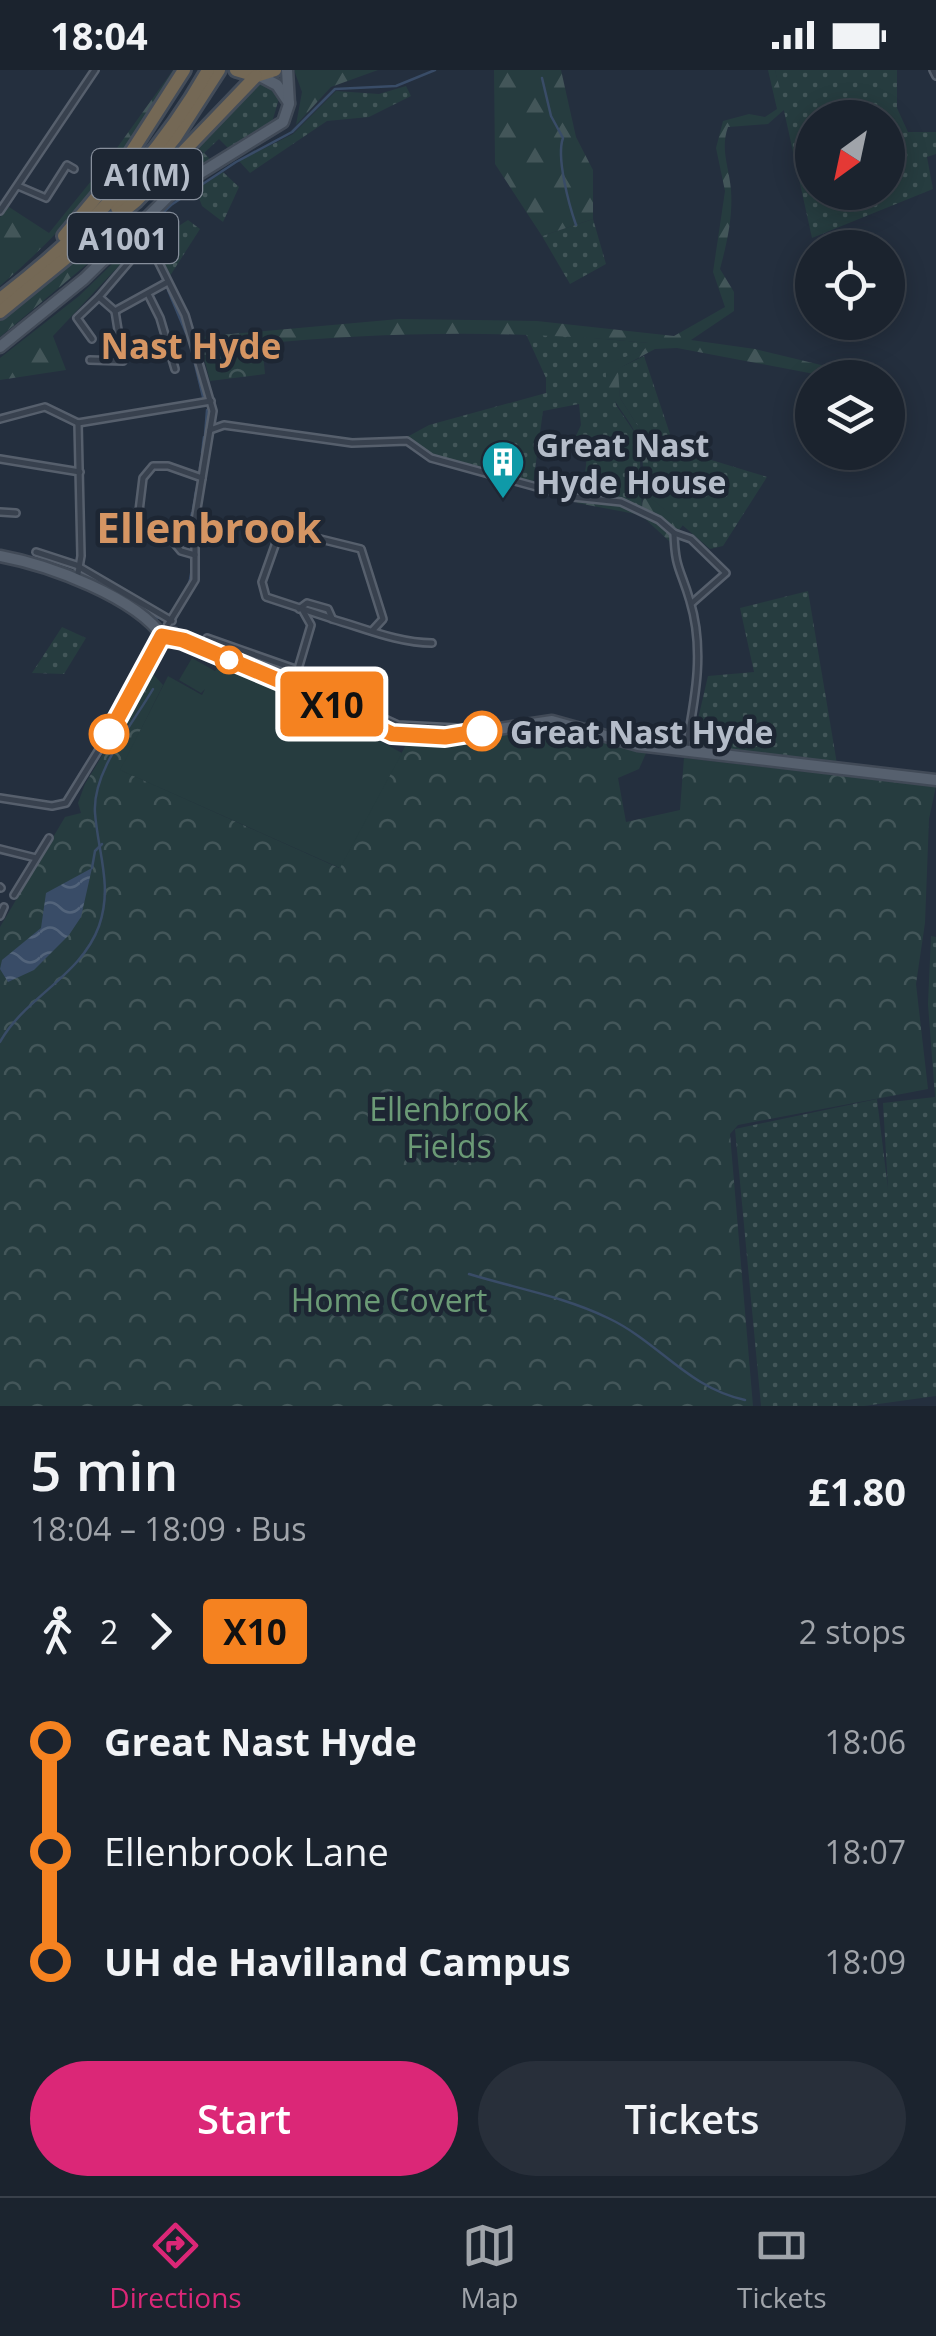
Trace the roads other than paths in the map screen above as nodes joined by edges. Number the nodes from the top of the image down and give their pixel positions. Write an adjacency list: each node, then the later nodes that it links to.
1 (95, 70): 11 (street)
2 (184, 70): 21 (highway)
3 (208, 70): 21 (highway, A1(M))
4 (219, 70): 18 (highway, A1(M))
5 (276, 70): 8 (highway)
6 (287, 70): 9 (main road)
7 (237, 71): 8 (highway)
8 (258, 76): 9 (main road); 15 (highway)
9 (290, 104): 26 (main road, A1001)
10 (74, 168): 11 (street)
11 (18, 186): 13 (street)
12 (0, 197): 13 (street)
13 (8, 202): 14 (street)
14 (0, 210)
15 (105, 230): 18 (highway); 24 (highway)
16 (146, 236): 19 (street)
17 (134, 256): 22 (street)
18 (40, 282): 24 (highway, A1(M))
19 (166, 283): 20 (street); 29 (street)
20 (149, 296): 23 (street); 28 (street)
21 (0, 297)
22 (100, 298): 23 (street); 25 (street)
23 (115, 311): 27 (street)
24 (0, 316)
25 (92, 339)
26 (0, 347)
27 (90, 360)
28 (175, 368)
29 (211, 401): 30 (street); 32 (street)
30 (213, 416): 33 (street); 34 (street)
31 (0, 419): 32 (street)
32 (78, 424): 36 (street)
33 (224, 425): 34 (street); 42 (street)
34 (210, 430): 37 (street)
35 (0, 459): 36 (street)
36 (80, 472): 46 (street)
37 (202, 478): 40 (street); 41 (street)
38 (0, 512): 39 (street)
39 (16, 513)
40 (127, 519)
41 (195, 521): 44 (street); 44 (street)
42 (674, 533): 47 (street); 47 (street)
43 (36, 552): 46 (street)
44 (196, 555): 52 (street)
45 (0, 556): 46 (main road)
46 (79, 574): 52 (main road); 52 (street)
47 (692, 603): 58 (street)
48 (301, 609): 49 (street); 50 (street); 51 (street)
49 (331, 618): 51 (street); 53 (street)
50 (383, 619): 53 (street); 54 (street)
51 (311, 625): 57 (street)
52 (167, 631): 57 (main road); 60 (street)
53 (372, 631): 54 (street)
54 (392, 637): 56 (street)
55 (207, 638): 57 (street)
56 (432, 644)
57 (296, 678): 58 (main road)
58 (685, 751): 59 (main road)
59 (936, 780)
60 (0, 798)
61 (49, 838): 63 (street)
62 (0, 849): 63 (street)
63 (36, 858): 64 (street)
64 (14, 895)
65 (4, 907): 66 (street)
66 (0, 916)

